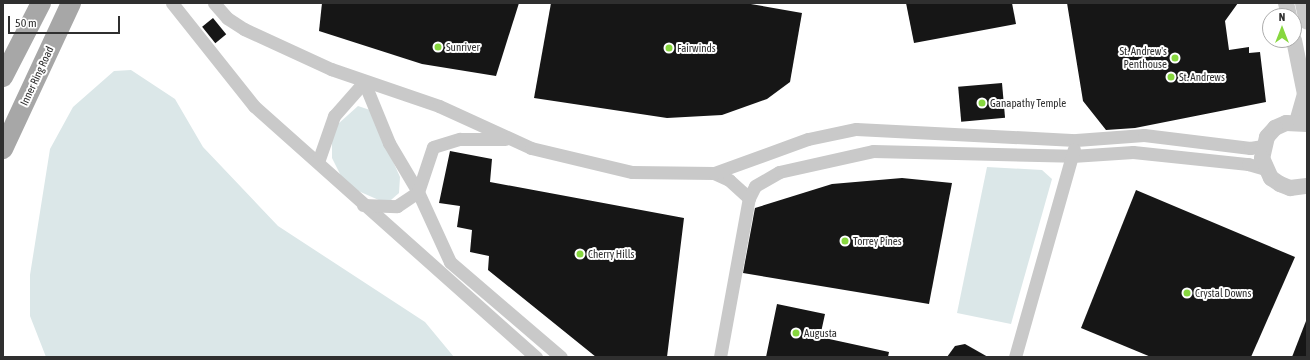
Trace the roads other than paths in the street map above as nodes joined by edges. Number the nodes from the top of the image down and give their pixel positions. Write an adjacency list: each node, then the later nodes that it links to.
1 (41, 3): 8 (main road)
2 (71, 3): 14 (main road, Inner Ring Road)
3 (172, 3): 16 (street)
4 (214, 3): 9 (street)
5 (1303, 3): 6 (street)
6 (1307, 22)
7 (1296, 48): 10 (street)
8 (3, 77)
9 (364, 82): 11 (street); 16 (street); 20 (street)
10 (1302, 123): 13 (street)
11 (506, 139): 18 (street); 20 (street)
12 (1076, 140): 13 (street); 15 (street); 18 (street)
13 (1263, 146): 17 (street)
14 (3, 149)
15 (1072, 156): 17 (street); 21 (street); 26 (street)
16 (318, 162): 22 (street)
17 (1265, 169): 19 (street)
18 (714, 173): 21 (street)
19 (1305, 188)
20 (418, 192): 22 (street); 24 (street)
21 (749, 198): 25 (street)
22 (363, 205): 23 (street)
23 (536, 357)
24 (561, 357)
25 (720, 357)
26 (1015, 357)

